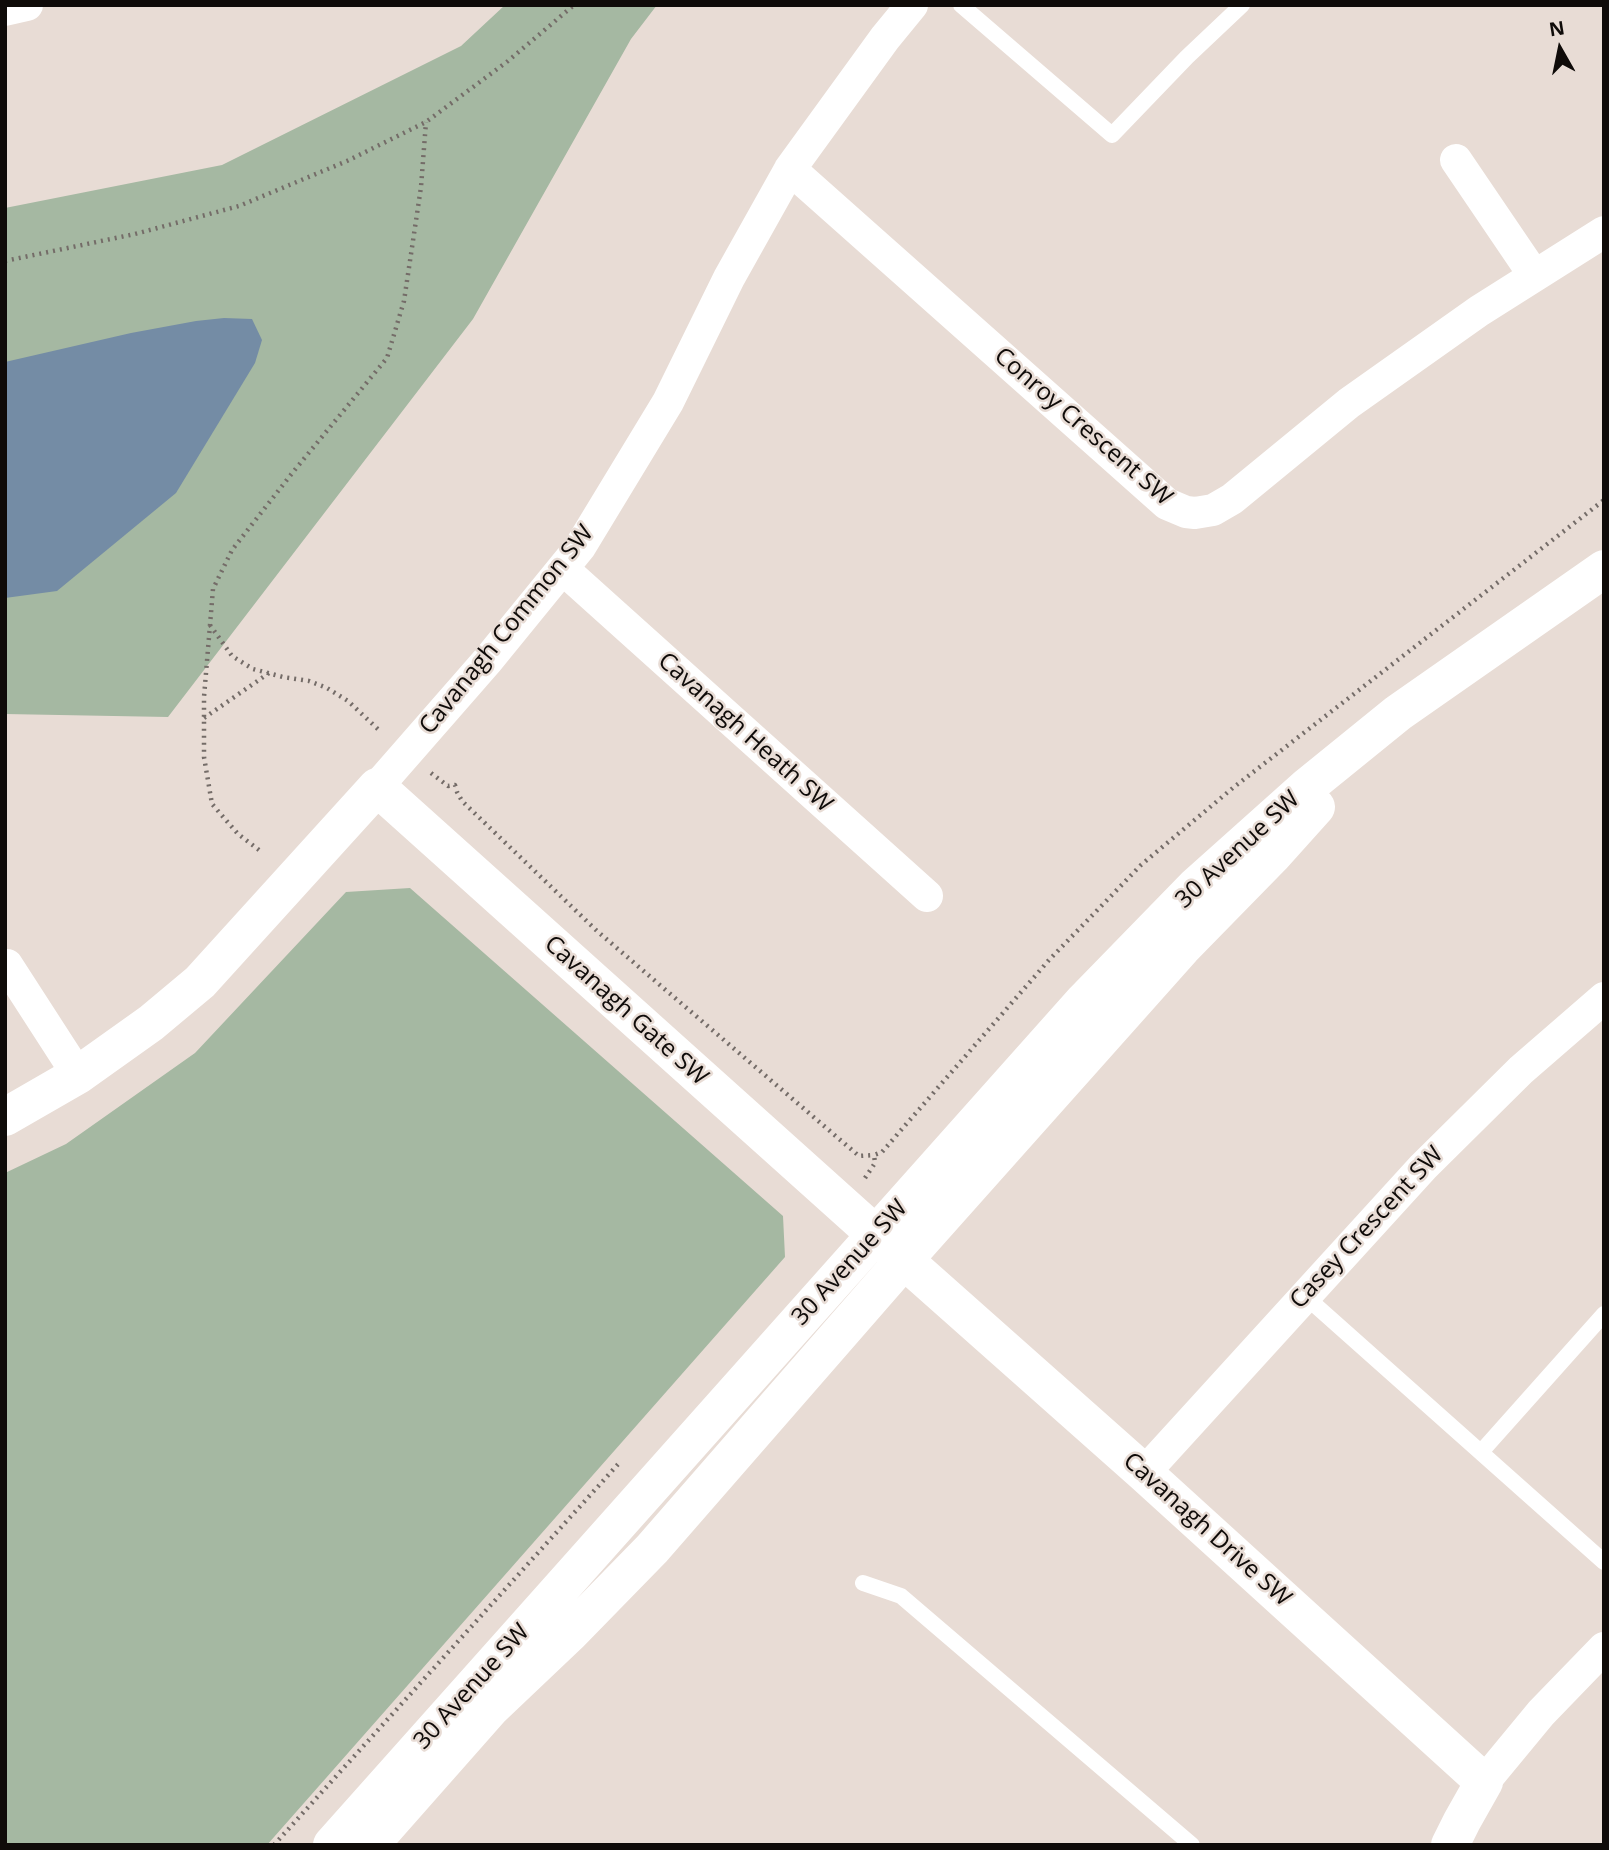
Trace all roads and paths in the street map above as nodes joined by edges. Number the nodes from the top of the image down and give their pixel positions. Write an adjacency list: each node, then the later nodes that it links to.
1 (27, 5): 6 (street)
2 (574, 5): 7 (path)
3 (912, 5): 9 (street, Cavanagh Common SW)
4 (961, 5): 5 (lane)
5 (1242, 5)
6 (5, 10)
7 (426, 122): 11 (path); 16 (path)
8 (1456, 160): 12 (street)
9 (790, 169): 12 (street, Conroy Crescent SW); 14 (street, Cavanagh Common SW)
10 (1604, 232): 12 (street, Conroy Crescent SW)
11 (5, 261)
12 (1534, 275)
13 (1604, 500): 29 (path)
14 (563, 569): 22 (street, Cavanagh Common SW); 24 (street, Cavanagh Heath SW)
15 (1604, 569): 18 (main road, 30 Avenue SW)
16 (210, 625): 17 (path); 19 (path)
17 (270, 673): 19 (path); 20 (path)
18 (1398, 713): 31 (main road, 30 Avenue SW); 32 (main road, 30 Avenue SW)
19 (204, 718): 23 (path)
20 (379, 731)
21 (448, 786): 29 (path)
22 (377, 787): 27 (main road, Cavanagh Common SW); 31 (main road, Cavanagh Gate SW)
23 (259, 850)
24 (927, 896)
25 (7, 965): 27 (street)
26 (1604, 998): 33 (street, Casey Crescent SW)
27 (78, 1075): 28 (main road, Cavanagh Common SW)
28 (5, 1117)
29 (874, 1154): 30 (path)
30 (875, 1163)
31 (876, 1234): 32 (main road, Cavanagh Drive SW); 43 (main road, 30 Avenue SW)
32 (904, 1260): 37 (main road, Cavanagh Drive SW); 44 (main road, 30 Avenue SW)
33 (1305, 1296): 36 (lane); 37 (street, Casey Crescent SW)
34 (1604, 1314): 36 (lane)
35 (630, 1451): 42 (path)
36 (1481, 1452): 38 (lane)
37 (1144, 1473): 41 (main road, Cavanagh Drive SW)
38 (1604, 1562)
39 (863, 1583): 45 (lane)
40 (1604, 1648): 41 (street)
41 (1484, 1783): 46 (main road)
42 (274, 1845)
43 (332, 1845)
44 (370, 1845)
45 (1192, 1845)
46 (1450, 1845)

